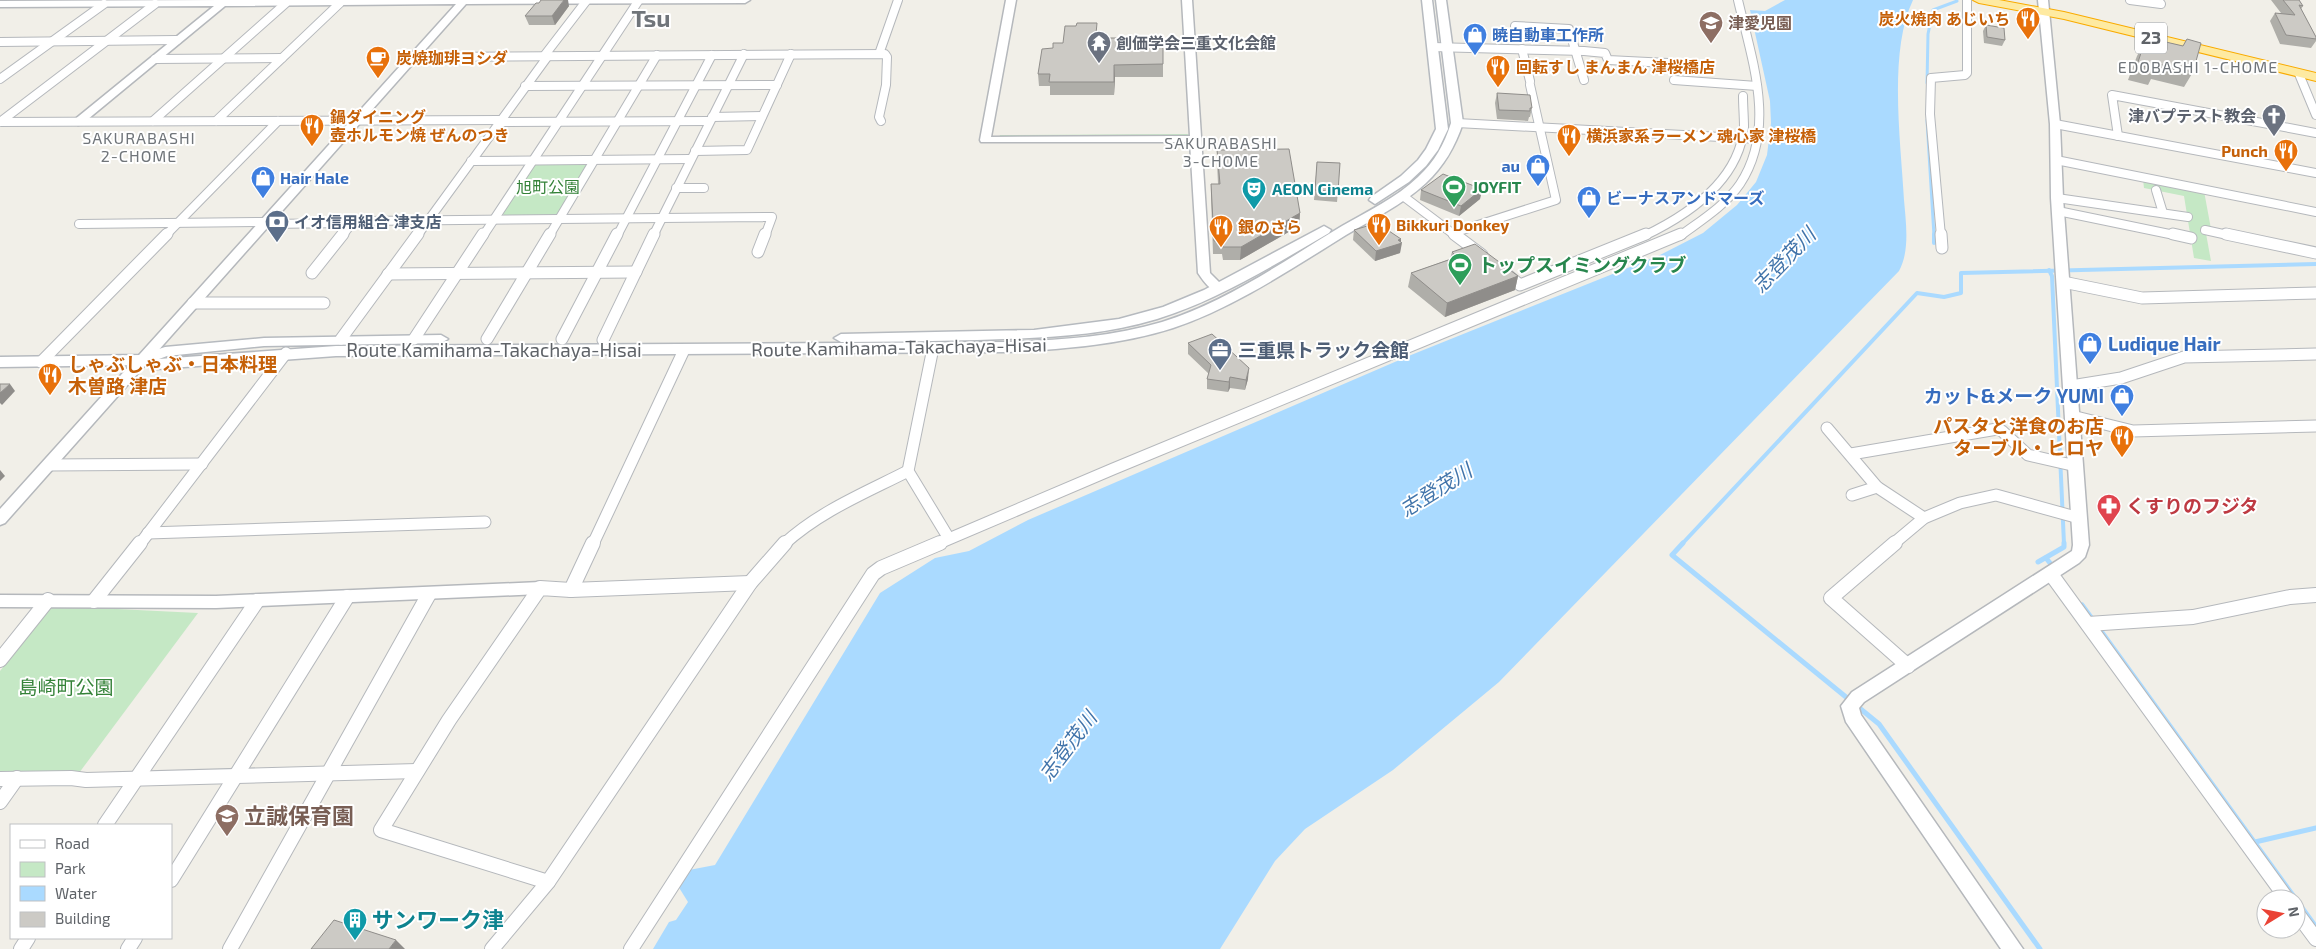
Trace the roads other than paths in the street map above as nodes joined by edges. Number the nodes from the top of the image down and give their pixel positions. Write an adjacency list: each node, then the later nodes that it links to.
1 (586, 0): 2 (street); 16 (street); 38 (street)
2 (638, 0): 3 (street); 39 (street)
3 (689, 0): 4 (street)
4 (745, 0)
5 (898, 0): 35 (street)
6 (1011, 0): 79 (street)
7 (1187, 0): 79 (street)
8 (1427, 0): 30 (main road, Route Kamihama-Takachaya-Hisai)
9 (1441, 0): 30 (main road, Route Kamihama-Takachaya-Hisai)
10 (1738, 0): 57 (street)
11 (1967, 0): 112 (street)
12 (2020, 0): 24 (highway, 23)
13 (2130, 0): 14 (street)
14 (2158, 0)
15 (303, 1): 20 (street); 21 (street)
16 (464, 1): 21 (street); 40 (street)
17 (1983, 1): 24 (highway, 23)
18 (224, 2): 20 (street); 23 (street); 26 (street)
19 (104, 3): 22 (street); 23 (street); 29 (street)
20 (286, 3): 41 (street)
21 (340, 3): 42 (street)
22 (0, 4)
23 (155, 4): 27 (street)
24 (2044, 5): 45 (highway, 23); 46 (highway, 23); 74 (street)
25 (1515, 26): 32 (street)
26 (177, 40): 27 (street); 43 (street)
27 (106, 41): 29 (street); 66 (street)
28 (0, 42): 29 (street)
29 (51, 42): 48 (street)
30 (1440, 47): 31 (street); 73 (main road, Route Kamihama-Takachaya-Hisai); 122 (main road, Route Kamihama-Takachaya-Hisai)
31 (1522, 49): 32 (street); 75 (street)
32 (1576, 51): 44 (street); 49 (street)
33 (744, 54): 34 (street); 37 (street); 51 (street)
34 (791, 54): 35 (street); 52 (street)
35 (879, 54): 65 (street)
36 (656, 55): 37 (street); 39 (street); 55 (street)
37 (712, 55): 56 (street)
38 (546, 56): 39 (street); 40 (street); 53 (street)
39 (603, 56): 54 (street)
40 (412, 57): 63 (street)
41 (224, 58): 42 (street); 43 (street); 68 (street)
42 (282, 58): 69 (street)
43 (155, 59): 67 (street)
44 (1668, 63)
45 (2316, 71)
46 (2299, 74): 47 (highway, 23); 59 (street)
47 (2316, 77)
48 (0, 79)
49 (1584, 80)
50 (1674, 80): 57 (street)
51 (728, 85): 52 (street); 56 (street); 61 (street)
52 (777, 85): 60 (street)
53 (525, 86): 54 (street); 64 (street)
54 (583, 86): 55 (street); 70 (street)
55 (638, 86): 56 (street); 71 (street)
56 (696, 86): 72 (street)
57 (1758, 86): 80 (street)
58 (1743, 96): 78 (street)
59 (2315, 112)
60 (762, 116): 61 (street); 81 (street)
61 (711, 119): 72 (street); 81 (street)
62 (278, 121): 63 (street); 69 (street); 104 (street)
63 (355, 121): 64 (street); 105 (street)
64 (500, 121): 70 (street); 86 (street)
65 (881, 121)
66 (0, 122): 67 (street)
67 (78, 122): 68 (street)
68 (153, 122): 69 (street)
69 (216, 122)
70 (558, 122): 71 (street); 87 (street)
71 (617, 122): 72 (street); 83 (street)
72 (677, 122): 84 (street)
73 (1457, 123): 75 (street); 92 (main road, Route Kamihama-Takachaya-Hisai)
74 (2055, 124): 77 (street); 85 (street)
75 (1540, 127): 78 (street); 110 (street)
76 (2316, 133): 77 (street)
77 (2118, 136): 88 (street)
78 (1741, 138): 80 (street); 110 (street)
79 (1196, 139): 122 (street)
80 (1758, 139): 154 (street)
81 (694, 151): 82 (street)
82 (690, 159): 84 (street); 89 (street)
83 (594, 160): 84 (street); 87 (street); 102 (street)
84 (656, 160): 99 (street)
85 (2056, 160): 93 (street); 96 (street)
86 (471, 161): 87 (street); 103 (street)
87 (533, 161): 101 (street)
88 (2316, 173)
89 (676, 188): 90 (street); 100 (street)
90 (704, 188)
91 (2156, 190): 97 (street)
92 (1403, 196): 110 (street); 131 (main road, Route Kamihama-Takachaya-Hisai)
93 (2057, 198): 94 (street); 95 (street)
94 (2058, 210): 108 (street); 121 (street)
95 (2139, 210): 97 (street); 108 (street)
96 (2316, 212)
97 (2162, 213): 98 (street)
98 (2188, 217)
99 (625, 218): 100 (street); 102 (street); 118 (street)
100 (661, 218): 113 (street); 115 (street)
101 (494, 219): 102 (street); 103 (street); 120 (street)
102 (559, 219): 117 (street)
103 (428, 220): 106 (street); 119 (street)
104 (177, 223): 105 (street); 107 (street); 137 (street)
105 (264, 223): 106 (street); 124 (street)
106 (352, 223): 116 (street)
107 (79, 224)
108 (2144, 228): 111 (street)
109 (2205, 230): 114 (street)
110 (1453, 233)
111 (2191, 238)
112 (1942, 248)
113 (758, 252)
114 (2316, 253)
115 (636, 272): 118 (street); 130 (street)
116 (312, 273)
117 (527, 273): 118 (street); 120 (street); 128 (street)
118 (596, 273): 129 (street)
119 (388, 274): 120 (street); 126 (street)
120 (458, 274): 127 (street)
121 (2062, 274): 123 (street); 138 (street)
122 (1219, 288): 131 (main road, Route Kamihama-Takachaya-Hisai)
123 (2316, 293)
124 (193, 303): 125 (street); 135 (street)
125 (324, 303)
126 (341, 339): 127 (main road, Route Kamihama-Takachaya-Hisai); 135 (main road, Route Kamihama-Takachaya-Hisai)
127 (414, 339): 128 (main road, Route Kamihama-Takachaya-Hisai)
128 (487, 339): 129 (main road, Route Kamihama-Takachaya-Hisai)
129 (562, 339): 130 (main road, Route Kamihama-Takachaya-Hisai)
130 (603, 340): 131 (main road, Route Kamihama-Takachaya-Hisai)
131 (934, 343): 132 (main road, Route Kamihama-Takachaya-Hisai); 146 (street)
132 (684, 350): 133 (main road, Route Kamihama-Takachaya-Hisai); 158 (street)
133 (286, 353): 135 (main road, Route Kamihama-Takachaya-Hisai); 143 (street)
134 (2316, 354): 138 (street)
135 (143, 360): 137 (main road, Route Kamihama-Takachaya-Hisai); 144 (street)
136 (0, 362): 137 (main road, Route Kamihama-Takachaya-Hisai)
137 (41, 362)
138 (2071, 386): 139 (street)
139 (2072, 416): 140 (street); 145 (street)
140 (2316, 426)
141 (1827, 428): 142 (street)
142 (1851, 454): 145 (street); 147 (street)
143 (202, 464): 144 (street); 153 (street)
144 (48, 465): 151 (street)
145 (2076, 466): 150 (street)
146 (908, 471): 154 (street); 156 (street)
147 (1878, 486): 148 (street); 149 (street)
148 (1852, 495)
149 (1924, 518): 150 (street); 168 (street)
150 (2079, 518): 155 (street)
151 (0, 519)
152 (485, 522): 153 (street)
153 (148, 533): 164 (street)
154 (948, 537): 184 (street)
155 (2051, 574): 166 (street); 168 (street)
156 (750, 583): 158 (street); 178 (street)
157 (540, 588): 158 (street); 159 (street); 169 (street)
158 (571, 590)
159 (429, 594): 161 (street); 170 (street)
160 (2316, 595): 166 (street)
161 (347, 598): 165 (street); 171 (street)
162 (48, 600): 163 (street); 164 (street); 167 (street)
163 (0, 601)
164 (94, 601): 165 (street)
165 (257, 601): 174 (street)
166 (2088, 624): 179 (street)
167 (0, 660)
168 (1908, 666): 185 (street)
169 (417, 771): 170 (street); 178 (street)
170 (329, 774): 171 (street); 182 (street)
171 (236, 776): 174 (street); 177 (street)
172 (17, 778): 173 (street); 174 (street); 175 (street)
173 (0, 779)
174 (137, 779): 176 (street)
175 (0, 802)
176 (106, 824)
177 (172, 878)
178 (548, 882): 183 (street)
179 (2280, 889)
180 (2306, 926): 181 (street)
181 (2316, 940)
182 (230, 949)
183 (492, 949)
184 (631, 949)
185 (2013, 949)

